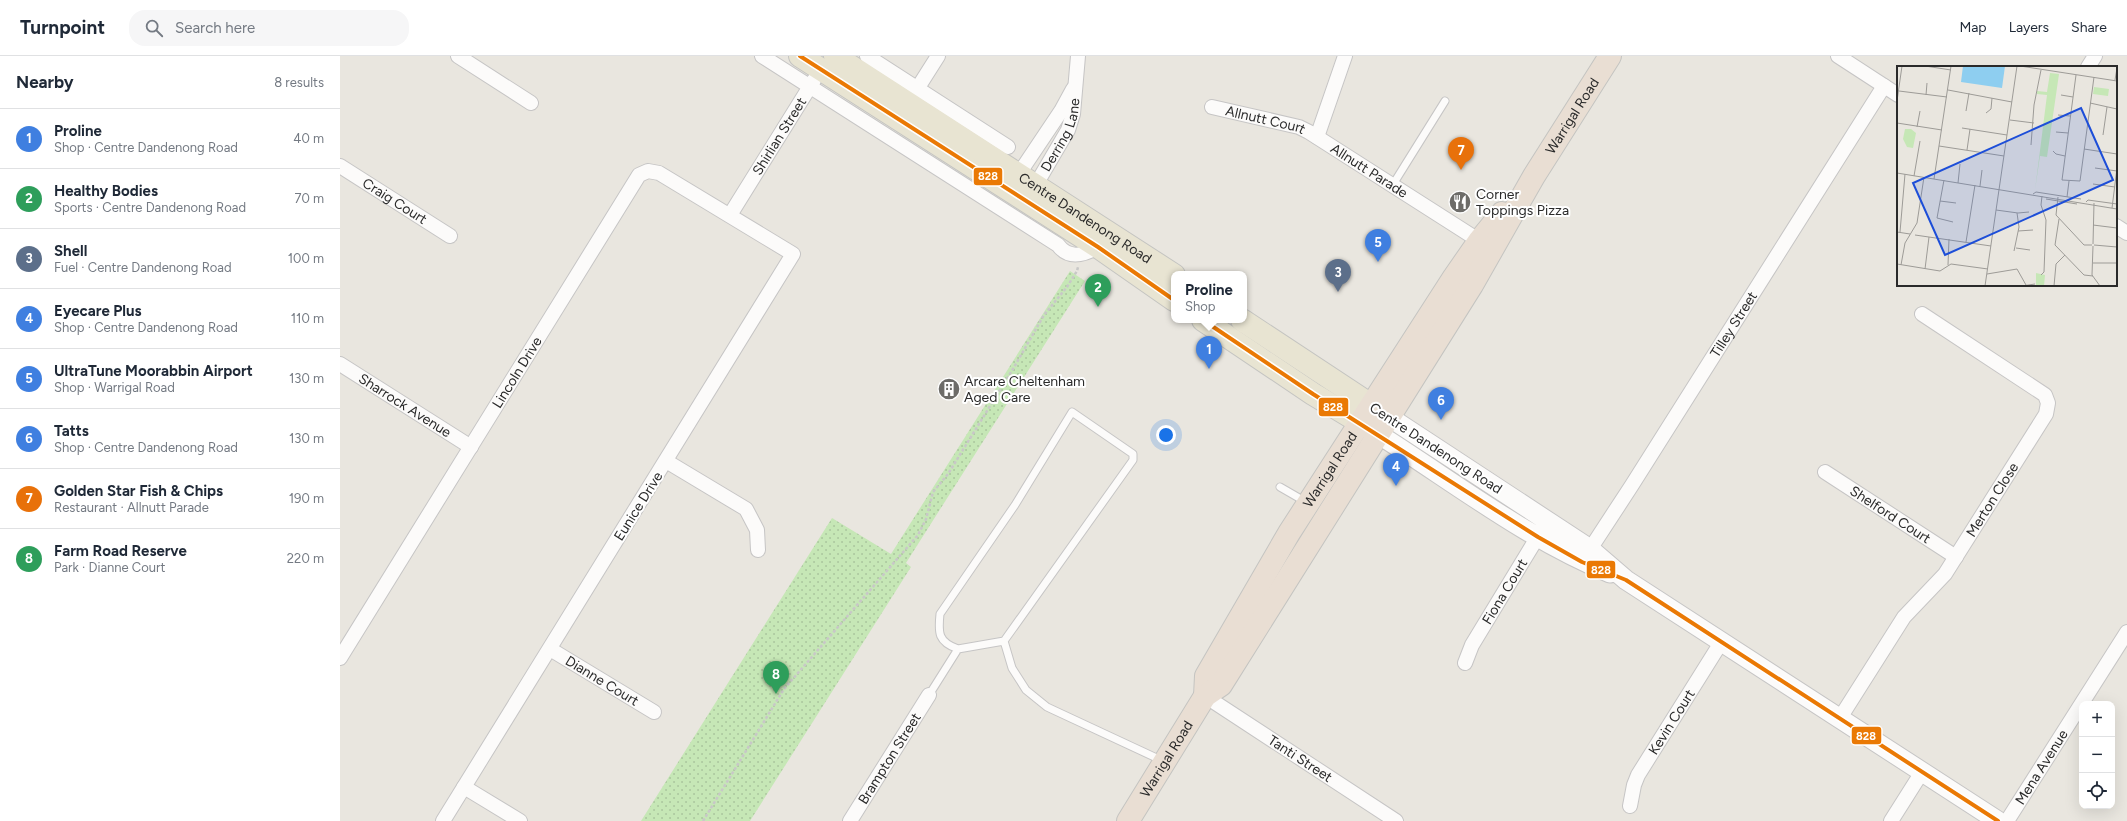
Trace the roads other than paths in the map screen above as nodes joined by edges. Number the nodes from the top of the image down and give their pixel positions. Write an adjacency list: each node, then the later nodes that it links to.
1 (458, 56): 17 (street)
2 (762, 56): 12 (street, Centre Dandenong Road)
3 (800, 56): 12 (main road, Centre Dandenong Road)
4 (867, 56): 18 (street, Centre Dandenong Road)
5 (938, 56): 18 (street)
6 (1078, 56): 13 (street, Derring Lane)
7 (1345, 56): 20 (street, Allnutt Parade)
8 (1610, 56): 29 (highway, Warrigal Road)
9 (1838, 56): 14 (street)
10 (2095, 56): 11 (street)
11 (2089, 66)
12 (823, 67): 18 (main road, Centre Dandenong Road); 25 (street, Shirlian Street); 30 (street, Centre Dandenong Road)
13 (1075, 86): 24 (street, Derring Lane); 24 (street, Derring Lane)
14 (1884, 86): 15 (street); 46 (street, Tilley Street)
15 (1897, 94)
16 (1445, 101): 23 (lane)
17 (531, 103)
18 (908, 104): 21 (street, Centre Dandenong Road); 24 (main road, Centre Dandenong Road)
19 (1212, 107): 20 (street, Allnutt Court)
20 (1318, 137): 23 (street, Allnutt Parade)
21 (1008, 148)
22 (340, 166): 28 (street, Craig Court)
23 (1392, 186): 29 (street, Allnutt Parade)
24 (1022, 188): 30 (main road, Centre Dandenong Road); 31 (main road, Centre Dandenong Road)
25 (730, 215): 39 (street, Lincoln Drive); 40 (street, Eunice Drive)
26 (2117, 227): 27 (street)
27 (2127, 233)
28 (450, 236)
29 (1486, 246): 37 (highway, Warrigal Road); 38 (highway, Warrigal Road)
30 (1098, 247): 32 (main road, Centre Dandenong Road)
31 (1171, 273)
32 (1171, 298)
33 (1922, 314): 47 (street, Merton Close)
34 (1207, 323): 37 (main road, Centre Dandenong Road)
35 (1246, 323): 37 (main road, Centre Dandenong Road)
36 (340, 364): 39 (street, Sharrock Avenue)
37 (1365, 414): 38 (main road, Centre Dandenong Road); 43 (highway, Warrigal Road)
38 (1384, 426): 44 (main road, Centre Dandenong Road); 56 (highway, Warrigal Road)
39 (471, 447): 53 (street, Lincoln Drive)
40 (666, 461): 45 (street); 51 (street, Eunice Drive)
41 (1825, 472): 47 (street, Shelford Court)
42 (1280, 486): 43 (lane)
43 (1308, 504): 56 (highway, Warrigal Road)
44 (1542, 529): 46 (main road, Centre Dandenong Road); 54 (street, Fiona Court)
45 (758, 550)
46 (1586, 556): 50 (main road, Centre Dandenong Road)
47 (1956, 557): 58 (street, Merton Close)
48 (2127, 632): 70 (street, Mena Avenue)
49 (1004, 641): 52 (lane); 52 (lane); 59 (lane)
50 (1722, 641): 58 (main road, Centre Dandenong Road); 62 (street, Kevin Court)
51 (550, 649): 57 (street, Dianne Court); 61 (street, Eunice Drive)
52 (958, 649): 55 (lane)
53 (340, 658)
54 (1465, 663)
55 (929, 695): 65 (street, Brampton Street)
56 (1205, 696): 59 (highway, Warrigal Road); 67 (street, Tanti Street)
57 (654, 712)
58 (1840, 718): 60 (main road, Centre Dandenong Road)
59 (1165, 762): 66 (highway, Warrigal Road)
60 (1922, 772): 68 (street); 69 (main road, Centre Dandenong Road)
61 (464, 787): 63 (street, Eunice Drive); 64 (street)
62 (1630, 806)
63 (443, 821)
64 (520, 821)
65 (850, 821)
66 (1128, 821)
67 (1396, 821)
68 (1891, 821)
69 (1998, 821)
70 (2007, 821)

